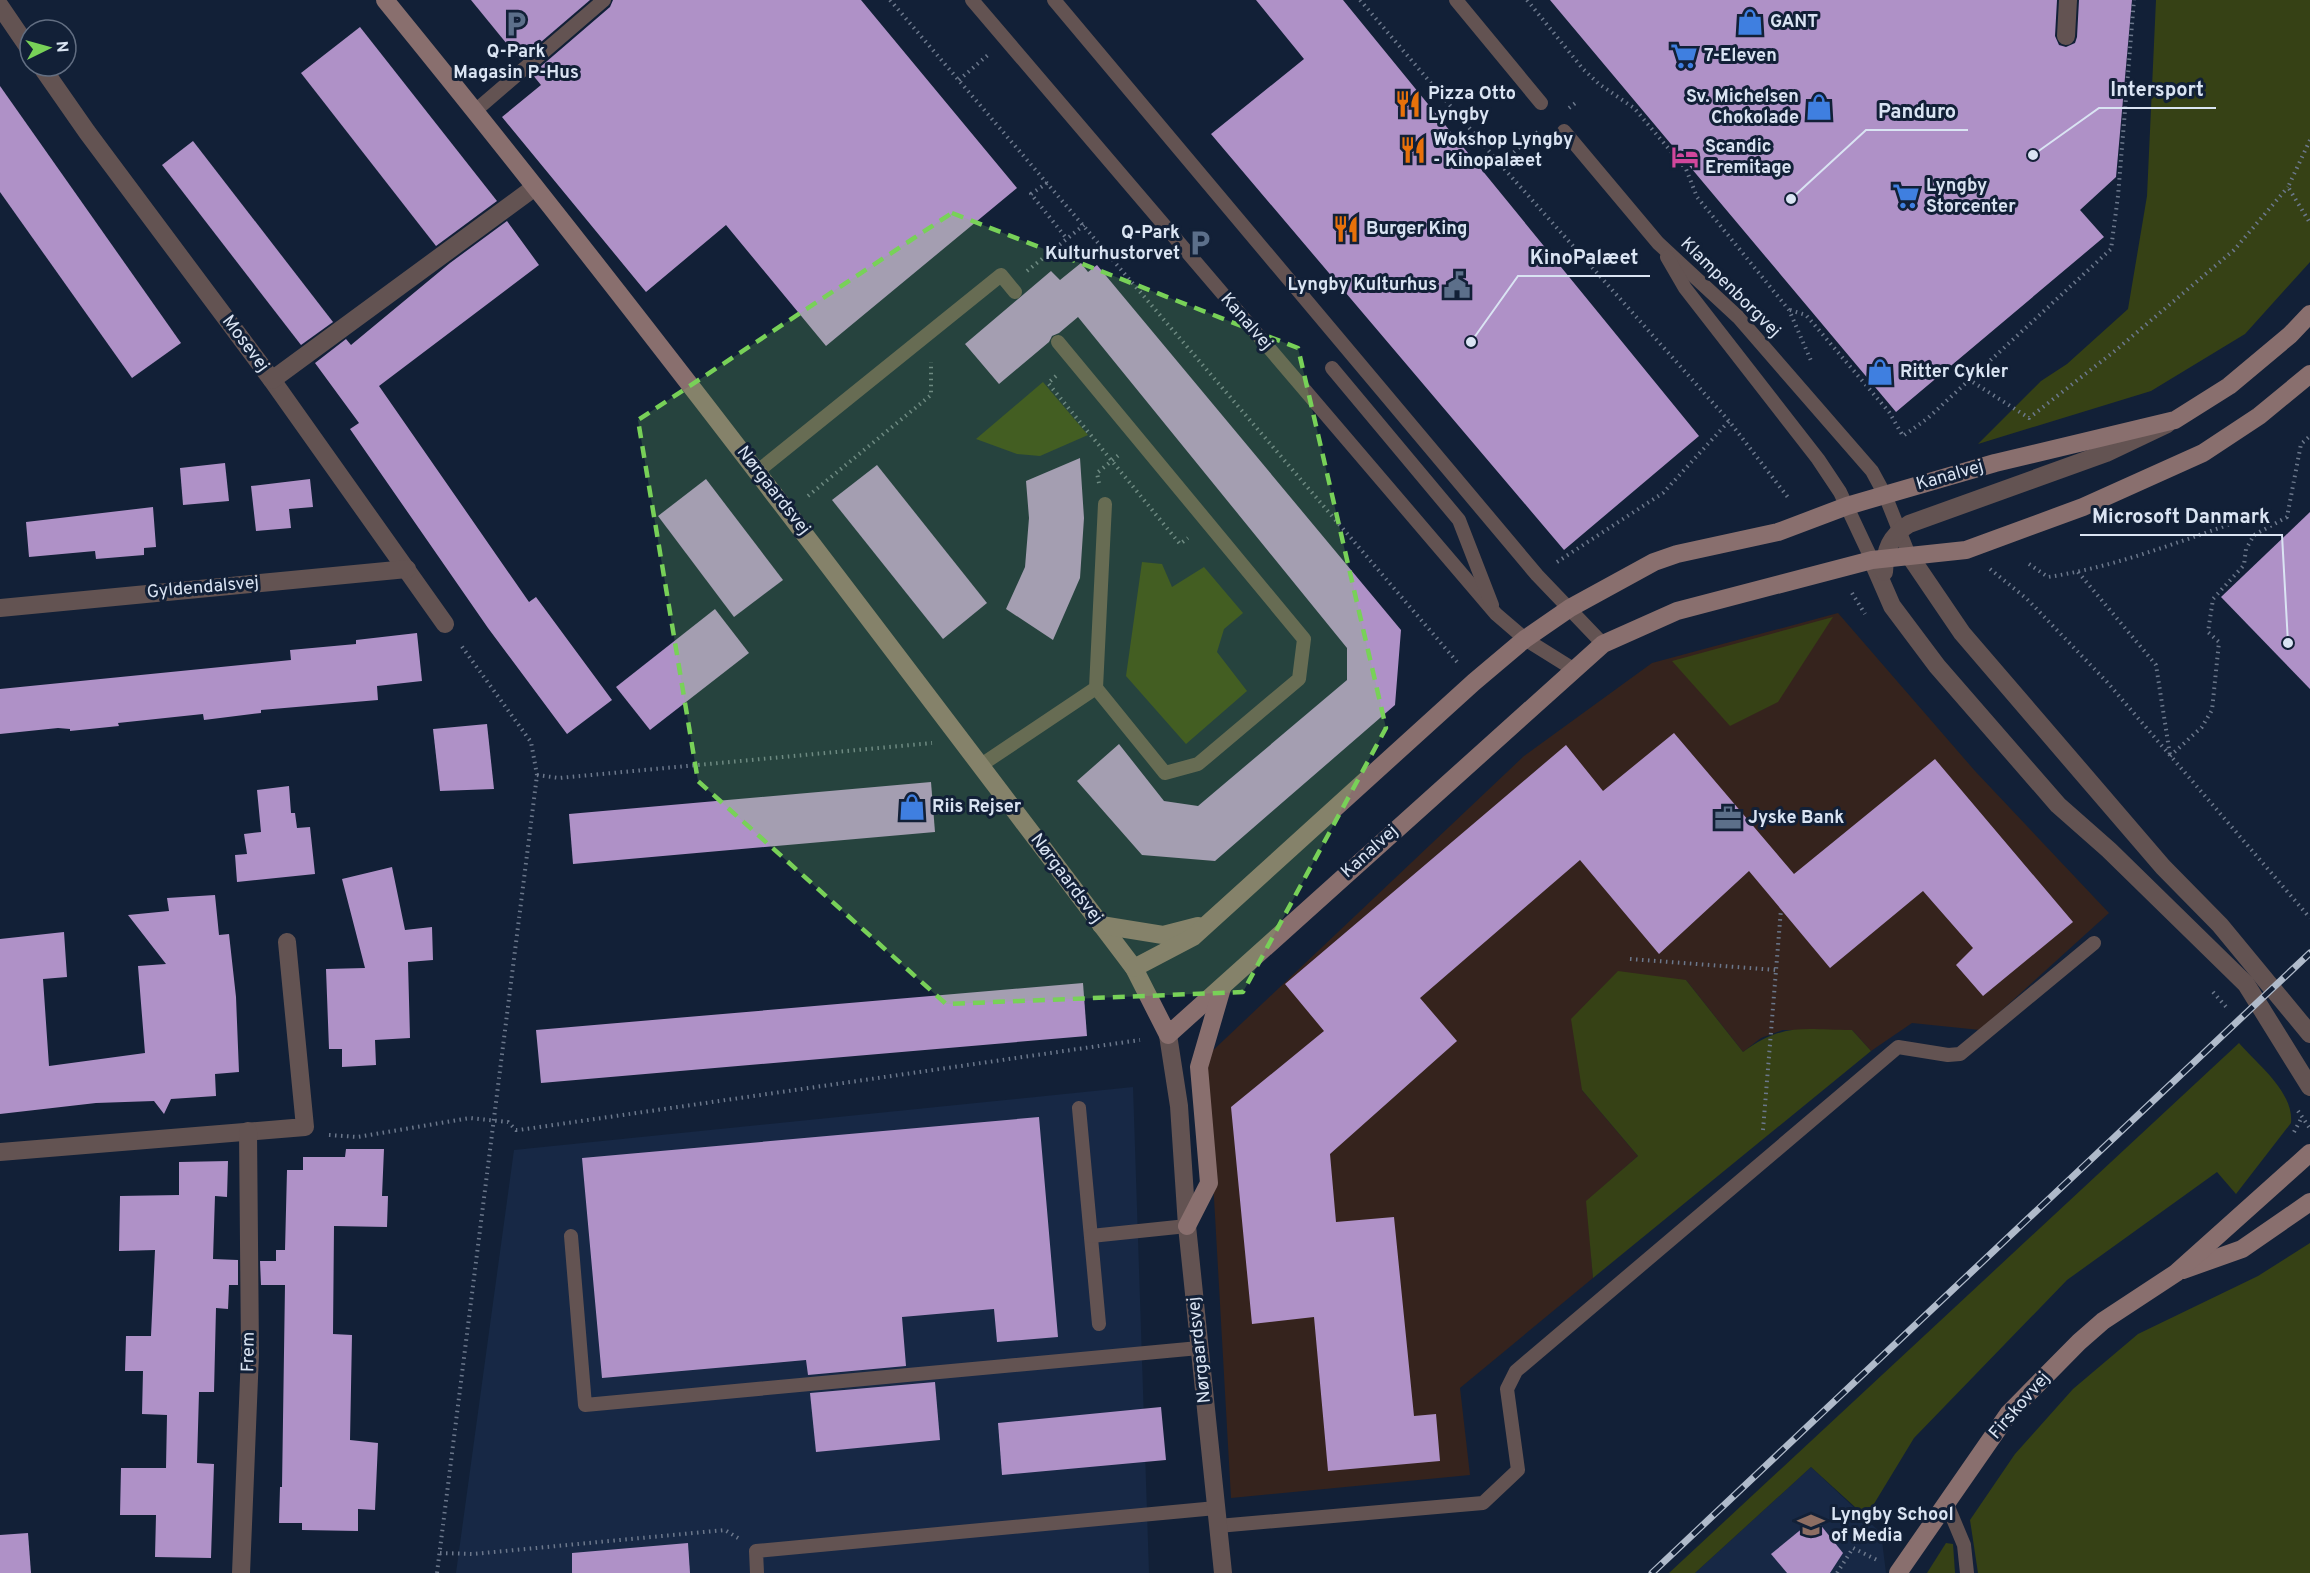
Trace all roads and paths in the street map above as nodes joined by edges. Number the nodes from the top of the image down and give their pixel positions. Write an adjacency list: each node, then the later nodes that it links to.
1 (385, 0): 18 (street, Nørgaardsvej)
2 (604, 0): 18 (lane)
3 (890, 0): 16 (path)
4 (972, 0): 65 (lane, Kanalvej)
5 (1054, 0): 62 (lane)
6 (1360, 0): 22 (path)
7 (1456, 0): 17 (lane)
8 (1527, 0): 31 (path)
9 (2068, 0): 13 (street)
10 (2134, 0): 38 (path)
11 (0, 6): 12 (street)
12 (18, 32)
13 (2066, 36)
14 (987, 57): 16 (path)
15 (49, 78): 39 (street, Mosevej)
16 (958, 80): 23 (path)
17 (1541, 103)
18 (476, 111): 24 (street, Nørgaardsvej)
19 (1564, 130): 29 (lane)
20 (2310, 140): 25 (path)
21 (1521, 146): 22 (path)
22 (1500, 164): 42 (path)
23 (1047, 183): 27 (path); 28 (path)
24 (535, 187): 39 (street); 46 (street, Nørgaardsvej)
25 (2288, 187): 26 (path); 38 (path)
26 (2310, 223)
27 (1084, 225): 28 (path); 70 (path)
28 (1067, 239): 30 (path)
29 (1658, 243): 49 (lane, Klampenborgvej); 51 (lane, Klampenborgvej)
30 (1013, 288): 33 (lane)
31 (1789, 310): 36 (path); 38 (path)
32 (2310, 314): 41 (street, Kanalvej)
33 (931, 331): 46 (lane); 52 (path)
34 (1058, 342): 44 (lane)
35 (1332, 368): 65 (lane)
36 (1817, 373)
37 (2310, 374): 56 (street, Kanalvej)
38 (1968, 379)
39 (272, 380): 60 (street, Mosevej)
40 (1048, 383): 45 (path)
41 (2175, 420): 49 (street, Kanalvej); 54 (street)
42 (1729, 421): 48 (path); 62 (path)
43 (2310, 436): 73 (path)
44 (1138, 439): 45 (path); 71 (lane)
45 (1112, 460): 47 (path); 55 (path)
46 (758, 471): 52 (street, Nørgaardsvej)
47 (1097, 473)
48 (1776, 483)
49 (1885, 495): 51 (street, Kanalvej); 54 (lane, Klampenborgvej)
50 (1105, 504): 71 (lane)
51 (1847, 506): 58 (lane, Klampenborgvej); 64 (street, Kanalvej)
52 (789, 512): 72 (street, Nørgaardsvej)
53 (2242, 520): 61 (path)
54 (1898, 531): 57 (lane, Klampenborgvej); 58 (street)
55 (1180, 544)
56 (1966, 550): 57 (street, Kanalvej); 73 (path)
57 (1909, 555): 58 (street, Kanalvej); 86 (street)
58 (1878, 559): 68 (street, Kanalvej); 88 (street)
59 (2029, 564): 61 (path)
60 (407, 569): 63 (street, Gyldendalsvej); 66 (street, Mosevej)
61 (2078, 572): 73 (path)
62 (1537, 575): 64 (lane)
63 (0, 608)
64 (1570, 608): 67 (street, Kanalvej); 68 (lane)
65 (1496, 614): 67 (lane, Kanalvej)
66 (445, 624): 75 (path)
67 (1525, 639): 69 (lane, Kanalvej); 70 (street, Kanalvej)
68 (1603, 644): 69 (street, Kanalvej)
69 (1573, 669): 85 (street, Kanalvej)
70 (1474, 682): 78 (street, Kanalvej)
71 (1096, 688): 74 (lane)
72 (962, 740): 74 (street, Nørgaardsvej); 75 (path)
73 (2170, 756): 77 (path)
74 (981, 765): 79 (street, Nørgaardsvej)
75 (537, 775): 90 (path)
76 (1781, 909): 84 (path)
77 (2310, 918)
78 (1210, 922): 79 (street); 83 (street, Kanalvej)
79 (1101, 926): 83 (street, Nørgaardsvej)
80 (287, 942): 91 (street)
81 (2094, 943): 97 (lane)
82 (1630, 959): 84 (path)
83 (1134, 968): 87 (street, Nørgaardsvej)
84 (1776, 970): 97 (path)
85 (1223, 985): 87 (street, Kanalvej); 99 (street)
86 (2310, 1034)
87 (1168, 1035): 90 (path); 99 (street, Nørgaardsvej)
88 (2310, 1087)
89 (1079, 1108): 101 (lane)
90 (492, 1122): 91 (path); 108 (path)
91 (305, 1127): 93 (street)
92 (2310, 1129): 94 (path)
93 (248, 1131): 95 (street); 110 (street, Frem)
94 (2294, 1132)
95 (0, 1152)
96 (2310, 1154): 102 (street, Firskovvej)
97 (1760, 1164): 106 (lane)
98 (2310, 1202): 102 (street, Firskovvej)
99 (1187, 1226): 101 (lane); 104 (street, Nørgaardsvej)
100 (571, 1236): 104 (lane)
101 (1091, 1236): 103 (lane)
102 (2176, 1273): 105 (street, Firskovvej)
103 (1099, 1324)
104 (1199, 1348): 106 (street, Nørgaardsvej)
105 (1946, 1502): 109 (street, Firskovvej); 115 (lane)
106 (1217, 1517): 107 (lane); 113 (street, Nørgaardsvej)
107 (756, 1551): 108 (path); 112 (lane)
108 (440, 1553): 111 (path)
109 (1899, 1572): 114 (path)
110 (241, 1573)
111 (437, 1573)
112 (757, 1573)
113 (1223, 1573)
114 (1837, 1573)
115 (1966, 1573)

